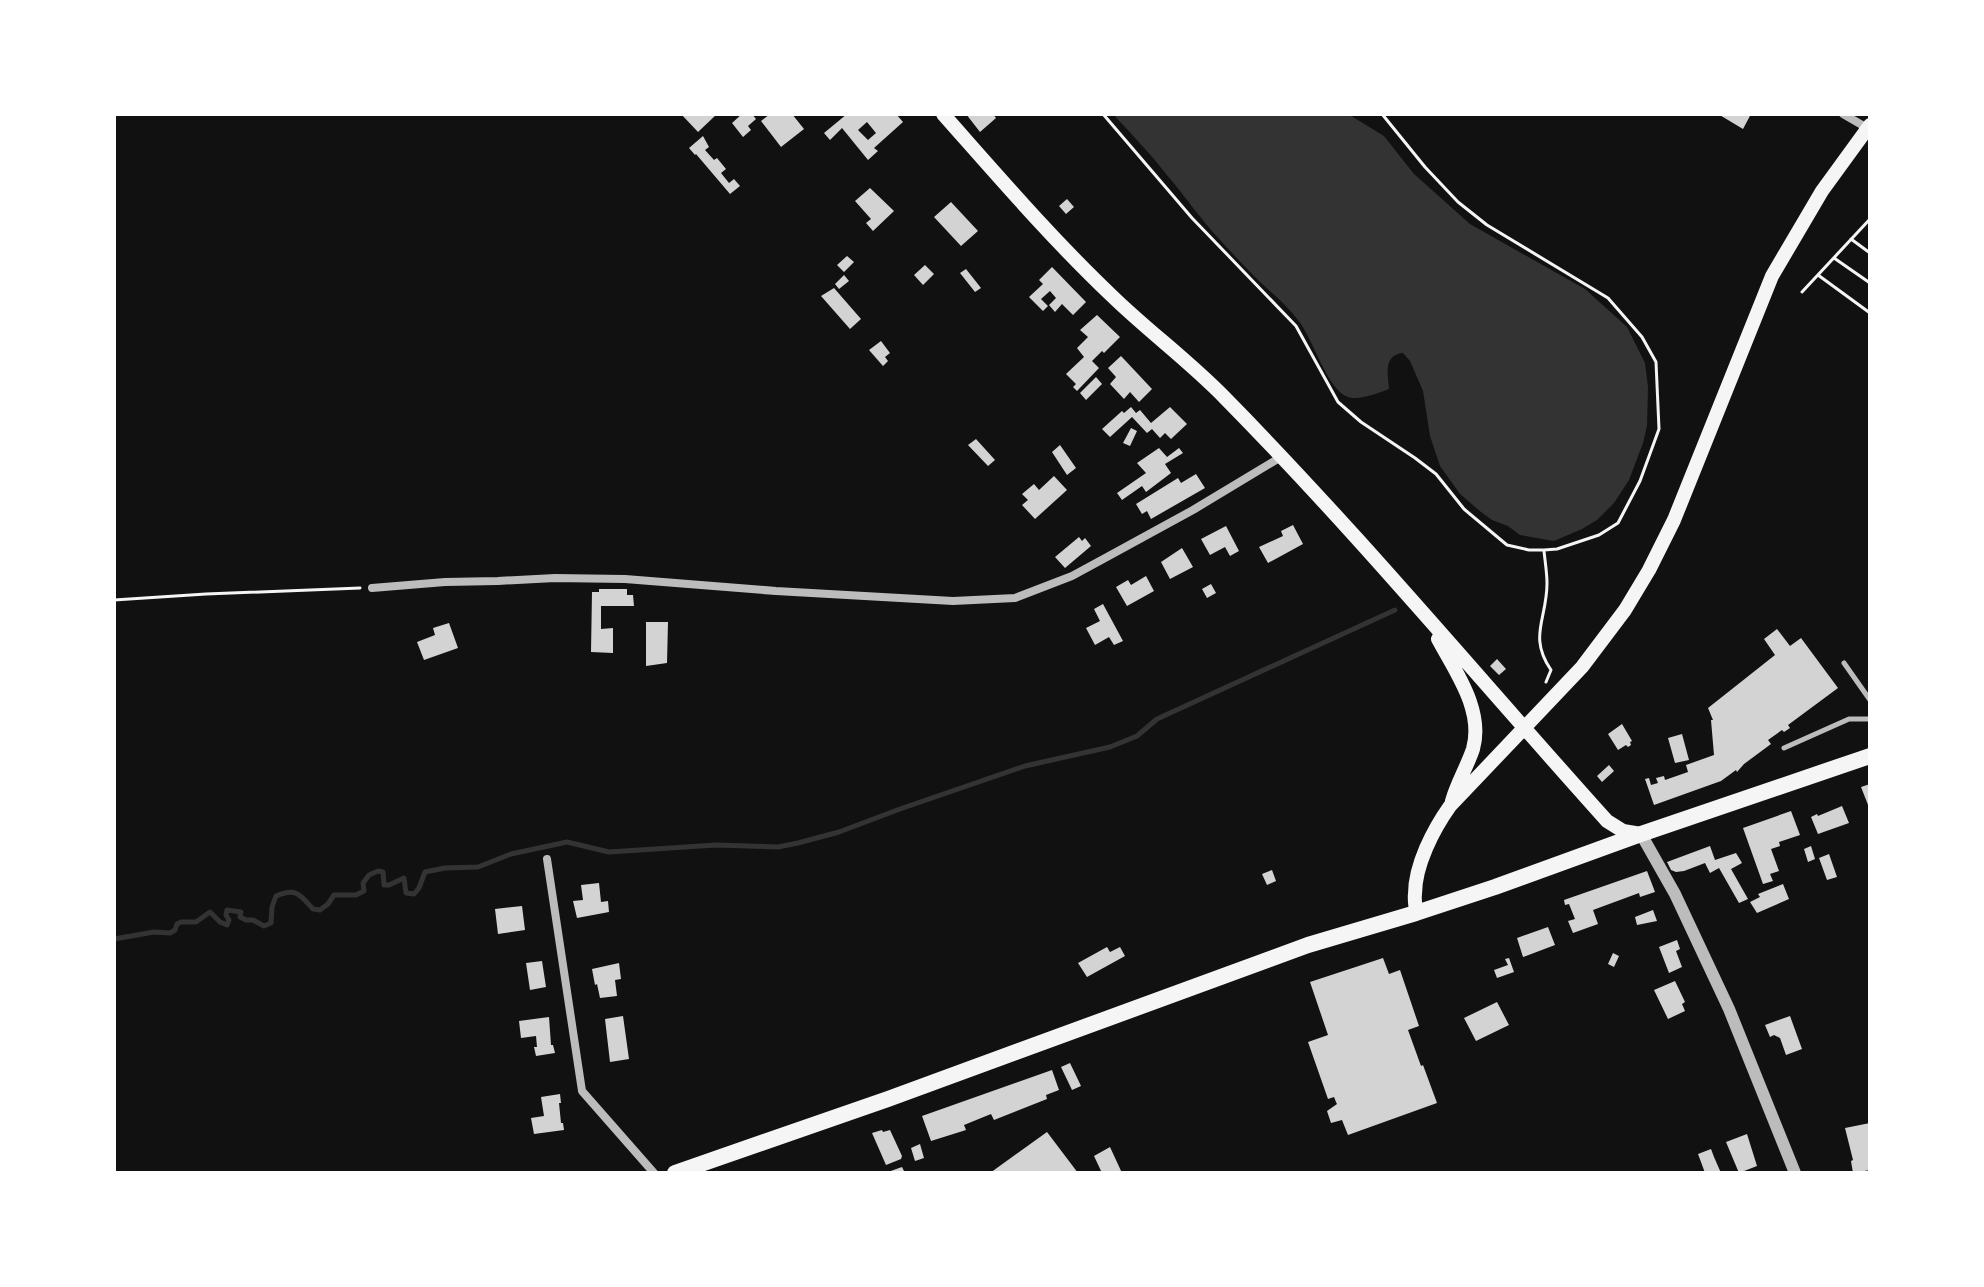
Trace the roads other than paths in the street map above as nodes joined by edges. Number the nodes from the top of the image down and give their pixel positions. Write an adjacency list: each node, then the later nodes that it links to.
1 (943, 114): 4 (main road)
2 (1843, 114): 3 (street)
3 (1869, 127): 10 (main road)
4 (1281, 457): 5 (street); 6 (main road)
5 (372, 588)
6 (1428, 620): 10 (main road); 13 (main road)
7 (1844, 663): 8 (lane)
8 (1870, 700)
9 (1870, 719): 11 (lane)
10 (1524, 729): 13 (main road); 14 (main road)
11 (1784, 748)
12 (1870, 756): 14 (main road)
13 (1450, 806): 16 (main road)
14 (1641, 834): 16 (main road); 19 (street)
15 (547, 859): 17 (street)
16 (1416, 913): 18 (main road)
17 (654, 1173)
18 (675, 1173)
19 (1795, 1173)

